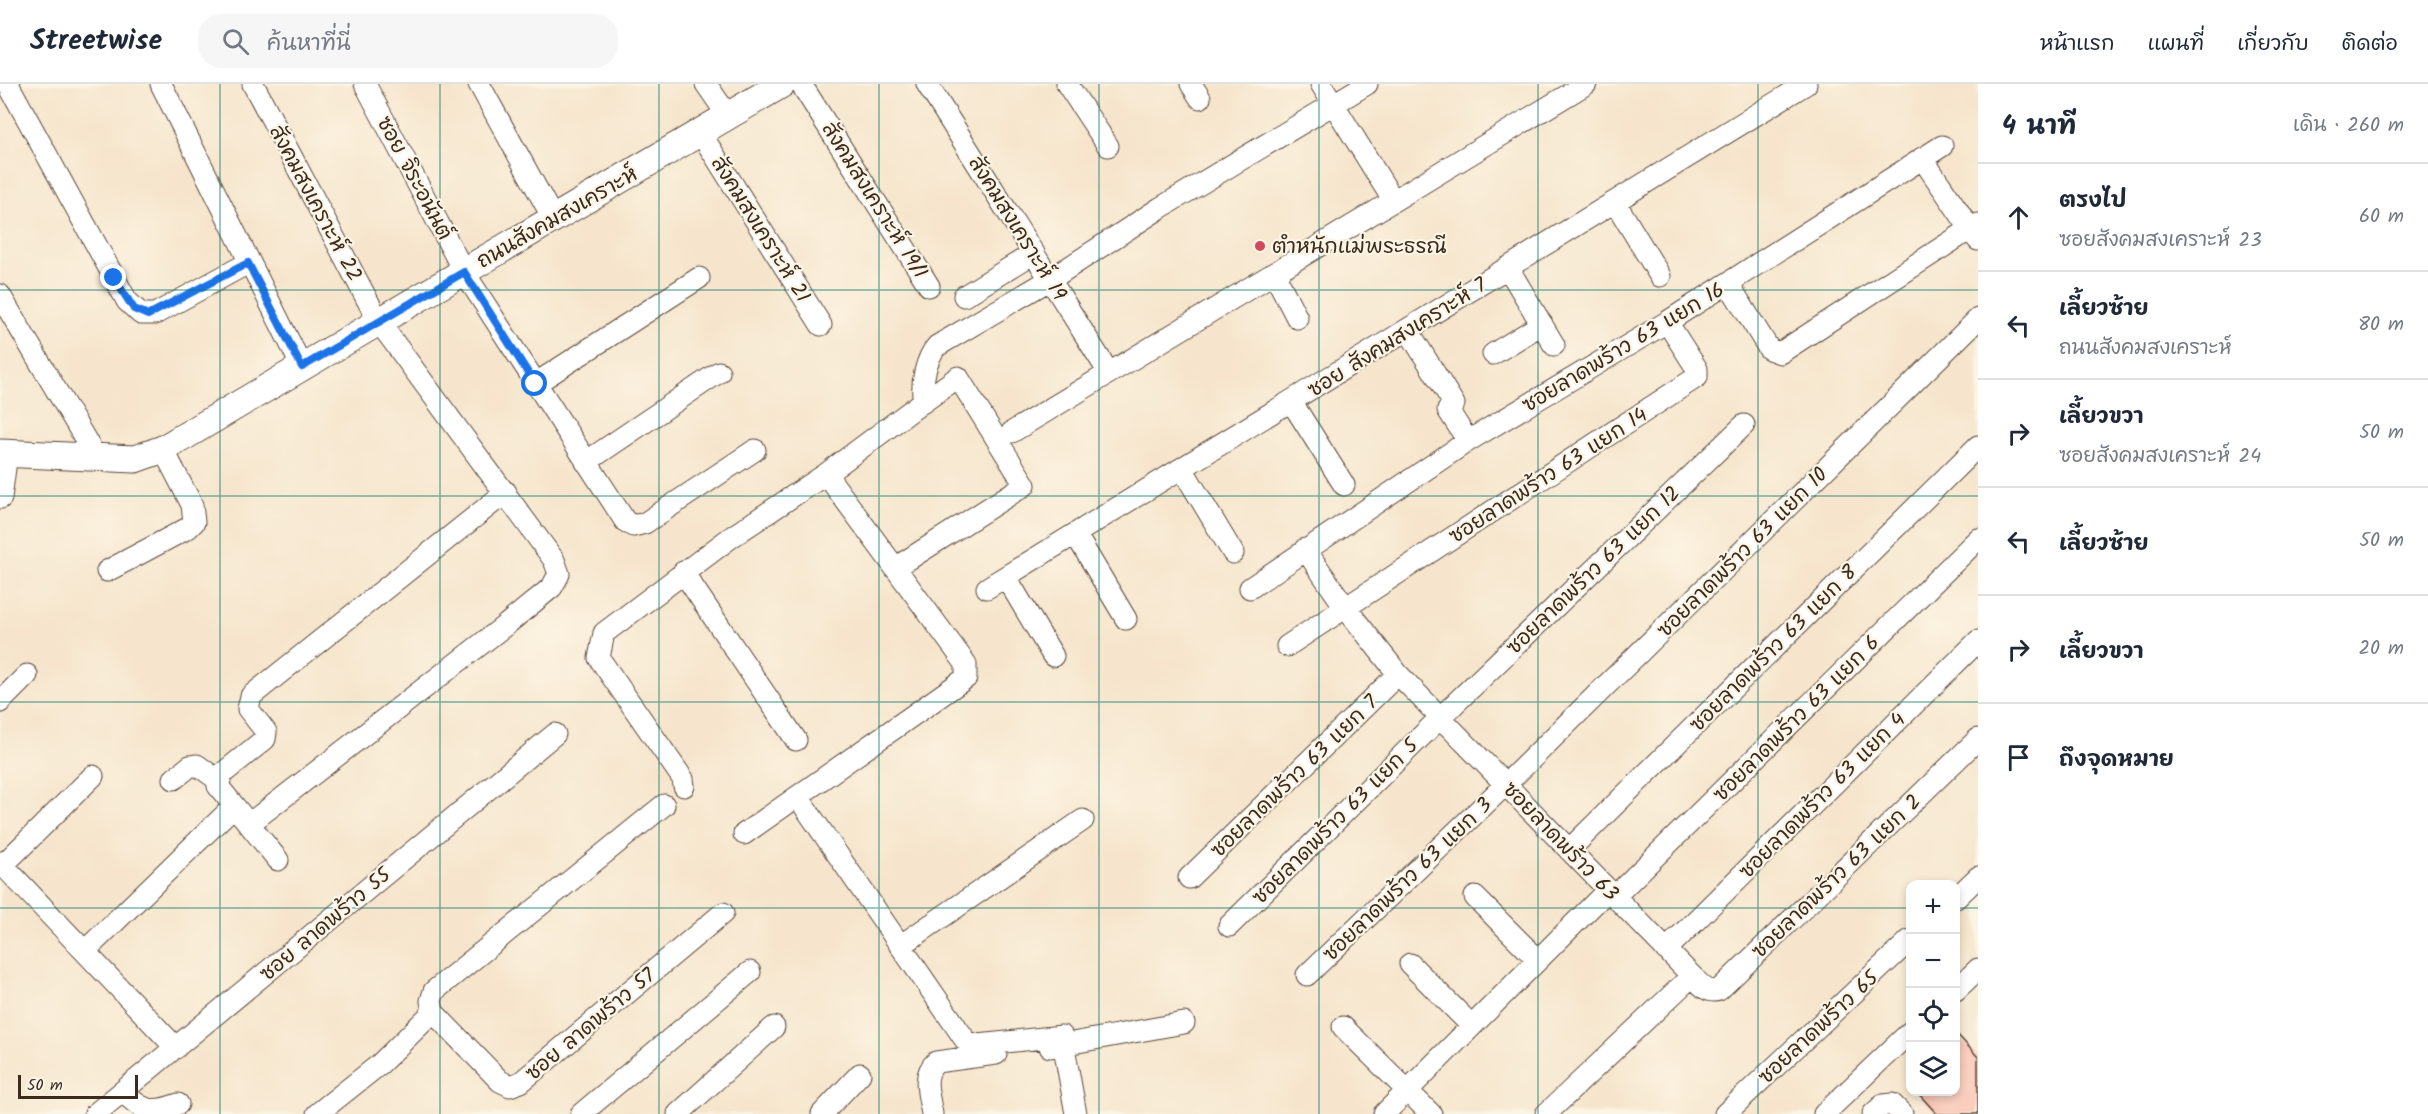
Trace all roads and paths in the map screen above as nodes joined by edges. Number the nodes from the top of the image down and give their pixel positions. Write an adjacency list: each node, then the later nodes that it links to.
1 (8, 84): 26 (street)
2 (161, 84): 26 (street)
3 (253, 84): 39 (street, สังคมสงเคราะห์ 22)
4 (365, 84): 28 (street, ซอย จิระอนันต์)
5 (478, 84): 23 (street)
6 (706, 84): 16 (street)
7 (782, 84): 16 (main road, ถนนสังคมสงเคราะห์)
8 (801, 84): 34 (street, สังคมสงเคราะห์ 19/1)
9 (927, 84): 25 (street, สังคมสงเคราะห์ 19)
10 (1067, 84): 18 (street)
11 (1321, 84): 15 (street)
12 (1367, 84): 15 (street)
13 (1586, 84): 21 (street)
14 (1797, 86): 22 (street, ซอย สังคมสงเคราะห์ 7)
15 (1334, 104): 21 (street); 32 (street)
16 (728, 116): 17 (main road, ถนนสังคมสงเคราะห์)
17 (700, 132): 23 (main road, ถนนสังคมสงเคราะห์); 42 (street, สังคมสงเคราะห์ 21)
18 (1108, 146)
19 (1942, 146): 20 (street, ซอยลาดพร้าว 63 แยก 16)
20 (1923, 158): 24 (street); 33 (street, ซอยลาดพร้าว 63 แยก 16)
21 (1393, 200): 29 (street)
22 (1615, 202): 27 (street, ซอย สังคมสงเคราะห์ 7); 30 (street)
23 (554, 220): 28 (main road, ถนนสังคมสงเคราะห์)
24 (1976, 231): 33 (street)
25 (1034, 253): 32 (street, สังคมสงเคราะห์ 19); 36 (street)
26 (248, 263): 46 (street)
27 (1508, 268): 41 (street); 43 (street, ซอย สังคมสงเคราะห์ 7)
28 (464, 272): 39 (main road, ถนนสังคมสงเคราะห์); 49 (street, ซอย จิระอนันต์)
29 (1274, 273): 37 (street); 48 (street)
30 (1660, 276)
31 (699, 278): 49 (street)
32 (1051, 279): 48 (street, สังคมสงเคราะห์ 19); 51 (street)
33 (1728, 283): 40 (street, ซอยลาดพร้าว 63 แยก 16)
34 (929, 286)
35 (0, 295): 59 (street)
36 (964, 296)
37 (1297, 318)
38 (1978, 319): 91 (street, ซอยลาดพร้าว 63 แยก 10)
39 (379, 322): 46 (main road, ถนนสังคมสงเคราะห์); 64 (street, สังคมสงเคราะห์ 22)
40 (1667, 322): 54 (street, ซอยลาดพร้าว 63 แยก 16); 76 (street, ซอยลาดพร้าว 63 แยก 14)
41 (1542, 324): 44 (street); 45 (street)
42 (820, 325)
43 (1408, 330): 50 (street, ซอย สังคมสงเคราะห์ 7); 54 (street)
44 (1554, 345)
45 (1493, 354)
46 (302, 367): 56 (main road, ถนนสังคมสงเคราะห์)
47 (719, 372): 60 (street)
48 (1109, 373): 53 (street)
49 (535, 384): 60 (street, ซอย จิระอนันต์)
50 (1291, 401): 61 (street, ซอย สังคมสงเคราะห์ 7); 63 (street)
51 (922, 403): 62 (street); 70 (street)
52 (1744, 425): 84 (street, ซอยลาดพร้าว 63 แยก 12)
53 (1012, 432)
54 (1468, 441): 68 (street, ซอยลาดพร้าว 63 แยก 16)
55 (1978, 446): 99 (street, ซอยลาดพร้าว 63 แยก 8)
56 (163, 449): 59 (main road, ถนนสังคมสงเคราะห์); 71 (street)
57 (755, 450): 60 (street, ซอย จิระอนันต์)
58 (4, 453): 59 (main road, ถนนสังคมสงเคราะห์); 65 (street)
59 (97, 459)
60 (586, 462)
61 (1183, 470): 66 (street, ซอย สังคมสงเคราะห์ 7); 69 (street)
62 (826, 474): 70 (street); 72 (street)
63 (1344, 485)
64 (506, 492): 90 (street); 97 (street, สังคมสงเคราะห์ 22)
65 (2, 498)
66 (1076, 535): 73 (street, ซอย สังคมสงเคราะห์ 7); 77 (street)
67 (1978, 539): 104 (street, ซอยลาดพร้าว 63 แยก 6)
68 (1305, 549): 75 (street, ซอยลาดพร้าว 63 แยก 16); 76 (street, ซอยลาดพร้าว 63)
69 (1233, 553)
70 (896, 568): 93 (street)
71 (107, 571)
72 (683, 572): 87 (street); 92 (street)
73 (1006, 577): 74 (street, ซอย สังคมสงเคราะห์ 7); 80 (street)
74 (987, 588)
75 (1250, 588)
76 (1345, 607): 79 (street); 81 (street, ซอยลาดพร้าว 63)
77 (1126, 619)
78 (1978, 641): 111 (street, ซอยลาดพร้าว 63 แยก 4)
79 (1287, 646)
80 (1053, 656)
81 (1398, 674): 84 (street, ซอยลาดพร้าว 63); 103 (street, ซอยลาดพร้าว 63 แยก 7)
82 (27, 675): 83 (street)
83 (0, 702)
84 (1442, 716): 91 (street, ซอยลาดพร้าว 63); 108 (street, ซอยลาดพร้าว 63 แยก 5)
85 (555, 734): 127 (street, ซอย ลาดพร้าว 55)
86 (1978, 739): 118 (street, ซอยลาดพร้าว 63 แยก 2)
87 (796, 740)
88 (93, 776): 101 (street)
89 (174, 779): 90 (street)
90 (218, 780): 95 (street)
91 (1506, 784): 99 (street, ซอยลาดพร้าว 63); 117 (street, ซอยลาดพร้าว 63 แยก 3)
92 (684, 786)
93 (798, 798): 98 (street); 110 (street)
94 (664, 805): 120 (street)
95 (234, 806): 97 (street); 112 (street)
96 (1083, 820): 110 (street)
97 (249, 824): 100 (street)
98 (744, 834)
99 (1569, 850): 104 (street, ซอยลาดพร้าว 63)
100 (278, 860)
101 (2, 864): 112 (street)
102 (1978, 877): 105 (street)
103 (1189, 878)
104 (1611, 893): 111 (street, ซอยลาดพร้าว 63); 113 (street, ซอยลาดพร้าว 63 แยก 6)
105 (1960, 894)
106 (1475, 897): 113 (street)
107 (723, 913): 120 (street, ซอย ลาดพร้าว 57)
108 (1229, 926)
109 (1906, 945): 142 (street, ซอยลาดพร้าว 65)
110 (900, 946): 126 (street)
111 (1666, 950): 118 (street, ซอยลาดพร้าว 63)
112 (85, 951): 127 (street)
113 (1537, 959): 122 (street, ซอยลาดพร้าว 63 แยก 6)
114 (1410, 964): 122 (street)
115 (1978, 969): 119 (street)
116 (750, 972): 134 (street)
117 (1307, 975)
118 (1692, 976): 141 (street)
119 (1958, 988)
120 (433, 1012): 133 (street)
121 (1184, 1023): 126 (street)
122 (1472, 1026): 129 (street, ซอยลาดพร้าว 63 แยก 6)
123 (774, 1027): 135 (street)
124 (1343, 1027): 129 (street)
125 (1906, 1037): 143 (street)
126 (1065, 1046): 137 (street); 138 (street)
127 (177, 1047): 130 (street, ซอย ลาดพร้าว 55)
128 (860, 1074): 136 (street)
129 (1408, 1091): 139 (street, ซอยลาดพร้าว 63 แยก 6); 140 (street)
130 (123, 1092): 131 (street); 132 (street, ซอย ลาดพร้าว 55)
131 (178, 1104)
132 (95, 1114)
133 (317, 1114)
134 (581, 1114)
135 (678, 1114)
136 (822, 1114)
137 (932, 1114)
138 (1076, 1114)
139 (1384, 1114)
140 (1431, 1114)
141 (1546, 1114)
142 (1725, 1114)
143 (1824, 1114)
144 (1873, 1114): 145 (street)
145 (1902, 1114)

